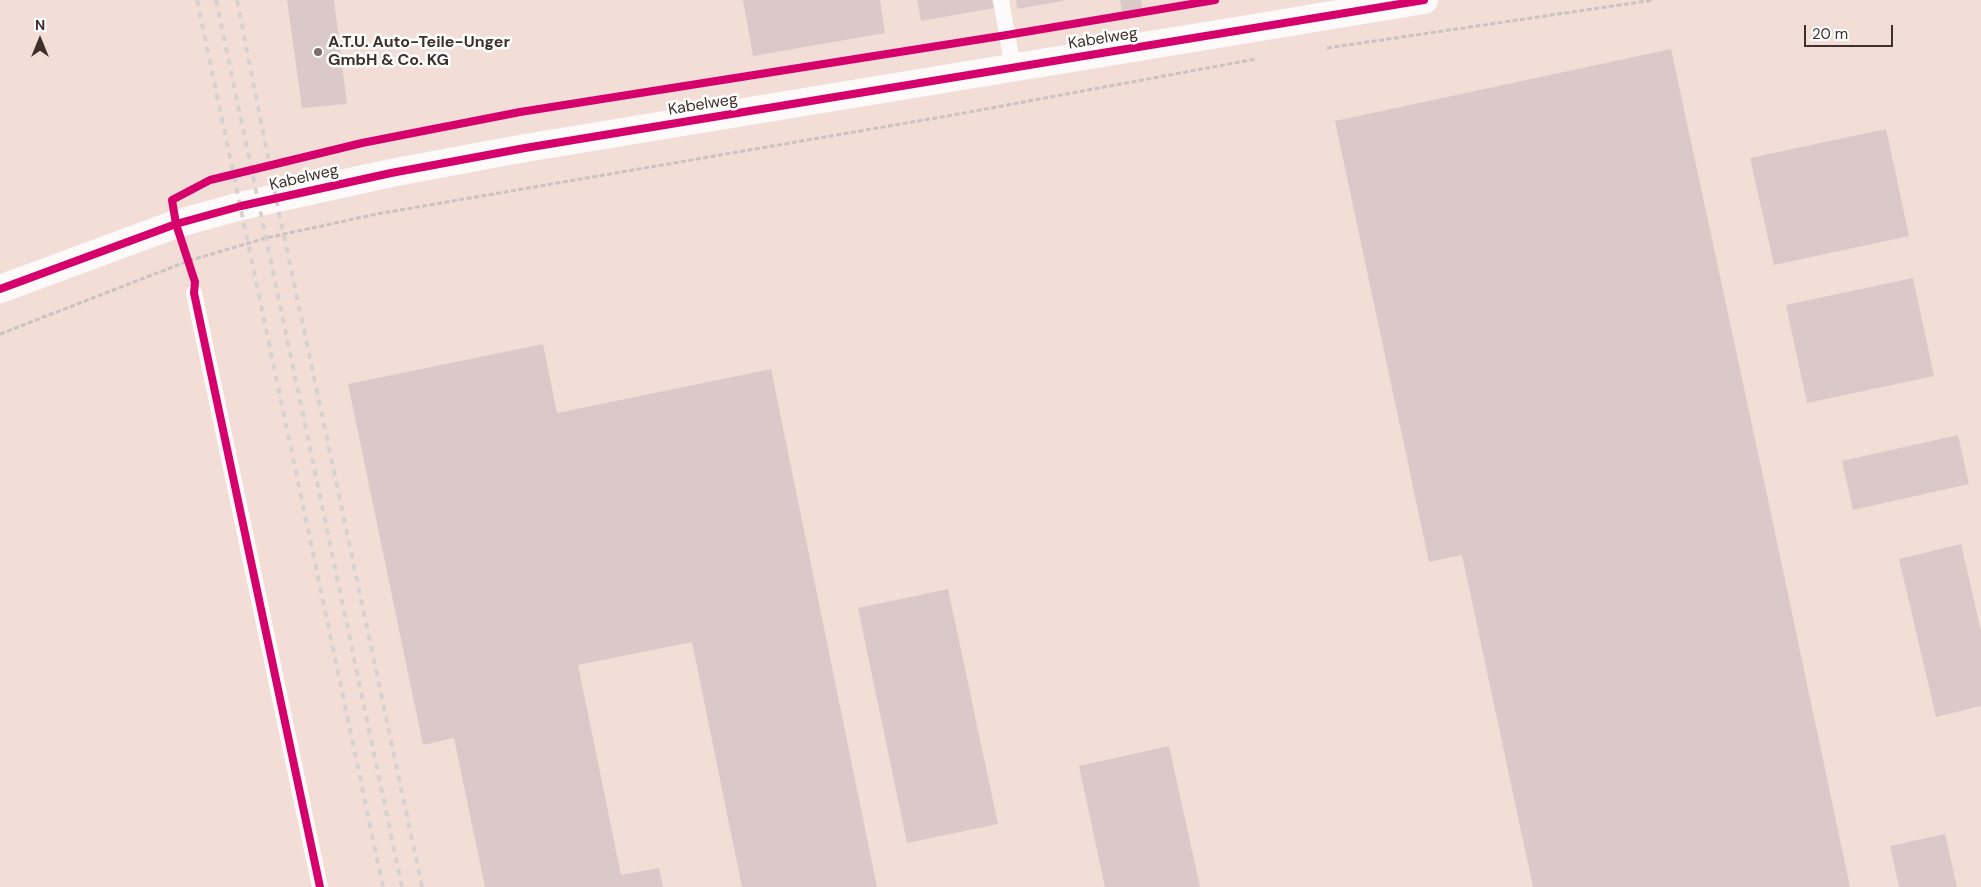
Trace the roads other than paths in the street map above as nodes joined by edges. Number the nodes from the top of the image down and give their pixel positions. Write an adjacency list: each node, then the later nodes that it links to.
1 (1001, 0): 3 (lane)
2 (1424, 0): 3 (street, Kabelweg)
3 (1013, 68): 4 (street, Kabelweg)
4 (0, 289)
5 (194, 293): 6 (lane)
6 (320, 887)

